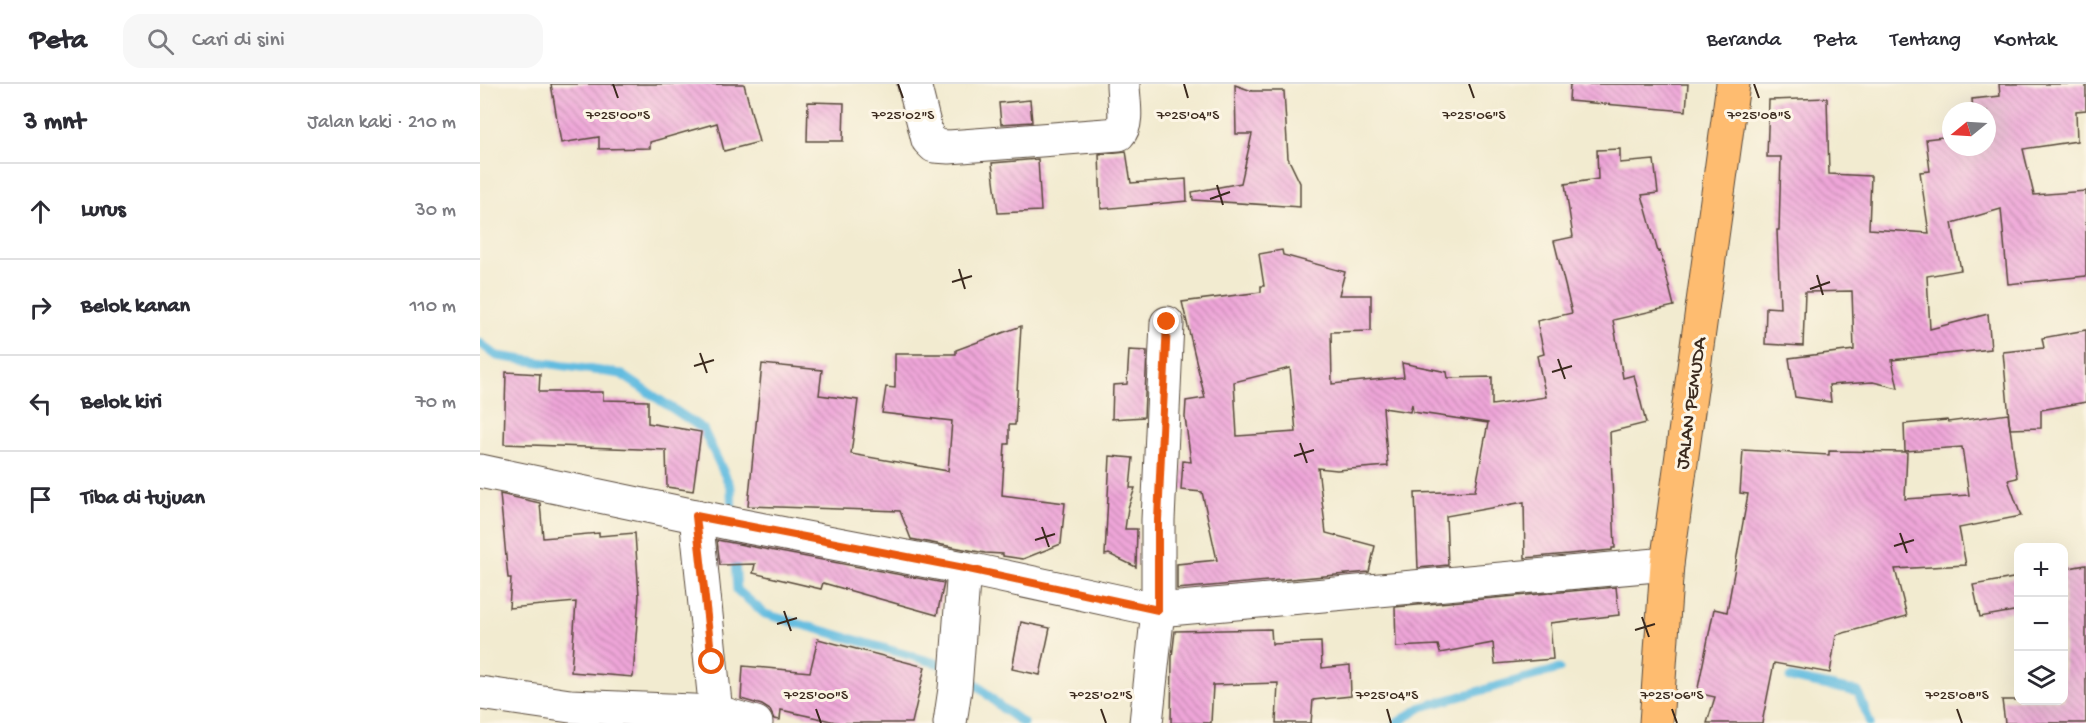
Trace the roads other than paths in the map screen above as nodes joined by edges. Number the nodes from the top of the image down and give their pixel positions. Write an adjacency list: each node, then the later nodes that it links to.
1 (914, 84): 2 (street)
2 (1123, 84)
3 (1734, 84): 7 (main road, JALAN PEMUDA)
4 (1167, 322): 9 (street)
5 (480, 471): 6 (street)
6 (699, 516): 8 (street); 11 (street)
7 (1667, 564): 9 (street); 15 (main road, JALAN PEMUDA)
8 (964, 568): 9 (street); 13 (street)
9 (1158, 610): 14 (street)
10 (480, 693): 11 (street)
11 (717, 717): 12 (street)
12 (756, 723)
13 (950, 723)
14 (1146, 723)
15 (1656, 723)

